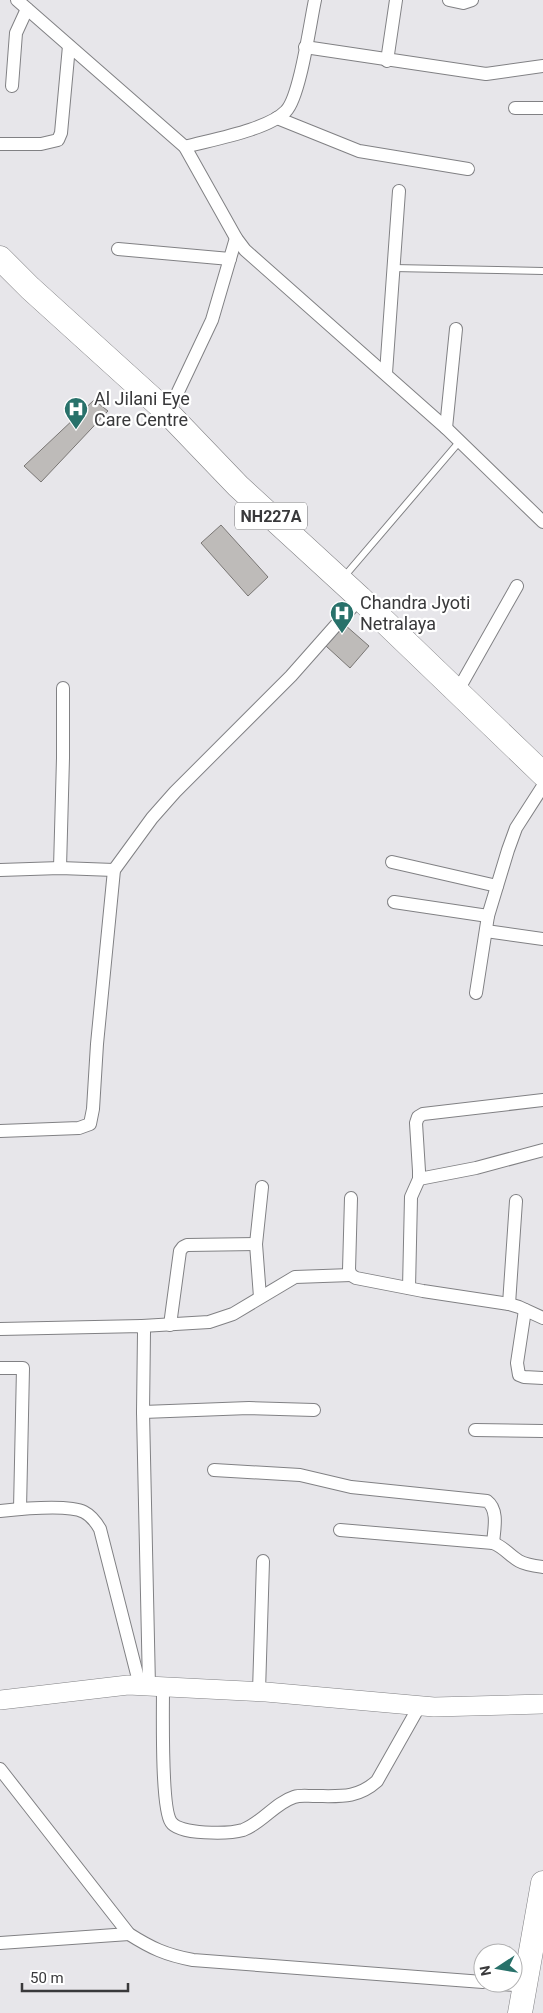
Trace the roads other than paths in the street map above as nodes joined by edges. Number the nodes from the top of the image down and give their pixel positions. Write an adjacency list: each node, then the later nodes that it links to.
1 (17, 0): 6 (street)
2 (315, 0): 8 (street)
3 (396, 0): 9 (street)
4 (449, 0): 5 (street)
5 (472, 0)
6 (27, 9): 7 (street); 11 (street)
7 (69, 46): 15 (street); 16 (street)
8 (305, 47): 9 (street); 14 (street)
9 (387, 61): 10 (street)
10 (543, 66)
11 (12, 86)
12 (515, 108): 13 (street)
13 (543, 108)
14 (277, 118): 16 (street); 17 (street)
15 (0, 144)
16 (184, 148): 19 (street)
17 (468, 170)
18 (398, 191): 23 (street)
19 (236, 238): 22 (street); 26 (street)
20 (118, 249): 22 (street)
21 (0, 258): 27 (highway, NH227A)
22 (230, 259): 27 (street)
23 (392, 268): 24 (lane); 26 (street)
24 (543, 271)
25 (456, 329): 28 (street)
26 (386, 372): 28 (street)
27 (168, 413): 31 (highway, NH227A)
28 (446, 428): 29 (street)
29 (460, 441): 30 (street); 31 (lane)
30 (543, 522)
31 (341, 580): 33 (highway, NH227A)
32 (517, 586): 35 (street)
33 (360, 598): 35 (highway, NH227A); 41 (street)
34 (62, 688): 39 (street)
35 (457, 692): 36 (highway, NH227A)
36 (543, 774)
37 (543, 786): 42 (street)
38 (392, 862): 42 (street)
39 (60, 868): 40 (street); 41 (street)
40 (0, 870)
41 (114, 870): 49 (street)
42 (497, 886): 44 (street)
43 (394, 902): 44 (street)
44 (488, 916): 45 (street)
45 (486, 931): 46 (street); 47 (street)
46 (543, 939)
47 (476, 993)
48 (543, 1100): 51 (street)
49 (0, 1131)
50 (543, 1150): 51 (street)
51 (419, 1179): 57 (street)
52 (262, 1187): 55 (street)
53 (351, 1198): 56 (street)
54 (516, 1201): 59 (street)
55 (256, 1244): 58 (street); 62 (street)
56 (351, 1275): 57 (street); 58 (street)
57 (409, 1288): 59 (street)
58 (260, 1297): 62 (street)
59 (509, 1304): 60 (street)
60 (526, 1310): 61 (street); 66 (street)
61 (543, 1318)
62 (170, 1325): 63 (street)
63 (142, 1326): 64 (street); 68 (street)
64 (0, 1329)
65 (0, 1368): 72 (street)
66 (543, 1378)
67 (314, 1410): 68 (street)
68 (143, 1412): 78 (street)
69 (475, 1430): 70 (street)
70 (543, 1431)
71 (214, 1470): 75 (street)
72 (20, 1509): 73 (street); 78 (street)
73 (0, 1511)
74 (340, 1530): 75 (street)
75 (493, 1543): 77 (street)
76 (263, 1560): 79 (street)
77 (543, 1567)
78 (151, 1686): 79 (main road); 80 (main road); 82 (street)
79 (259, 1691): 82 (main road)
80 (0, 1700)
81 (543, 1704): 82 (main road)
82 (420, 1706)
83 (0, 1769): 85 (street)
84 (543, 1883): 89 (highway)
85 (129, 1934): 86 (street); 88 (street)
86 (0, 1944)
87 (543, 1959): 91 (highway)
88 (473, 1981)
89 (525, 1986): 90 (highway)
90 (520, 2013)
91 (537, 2013)

